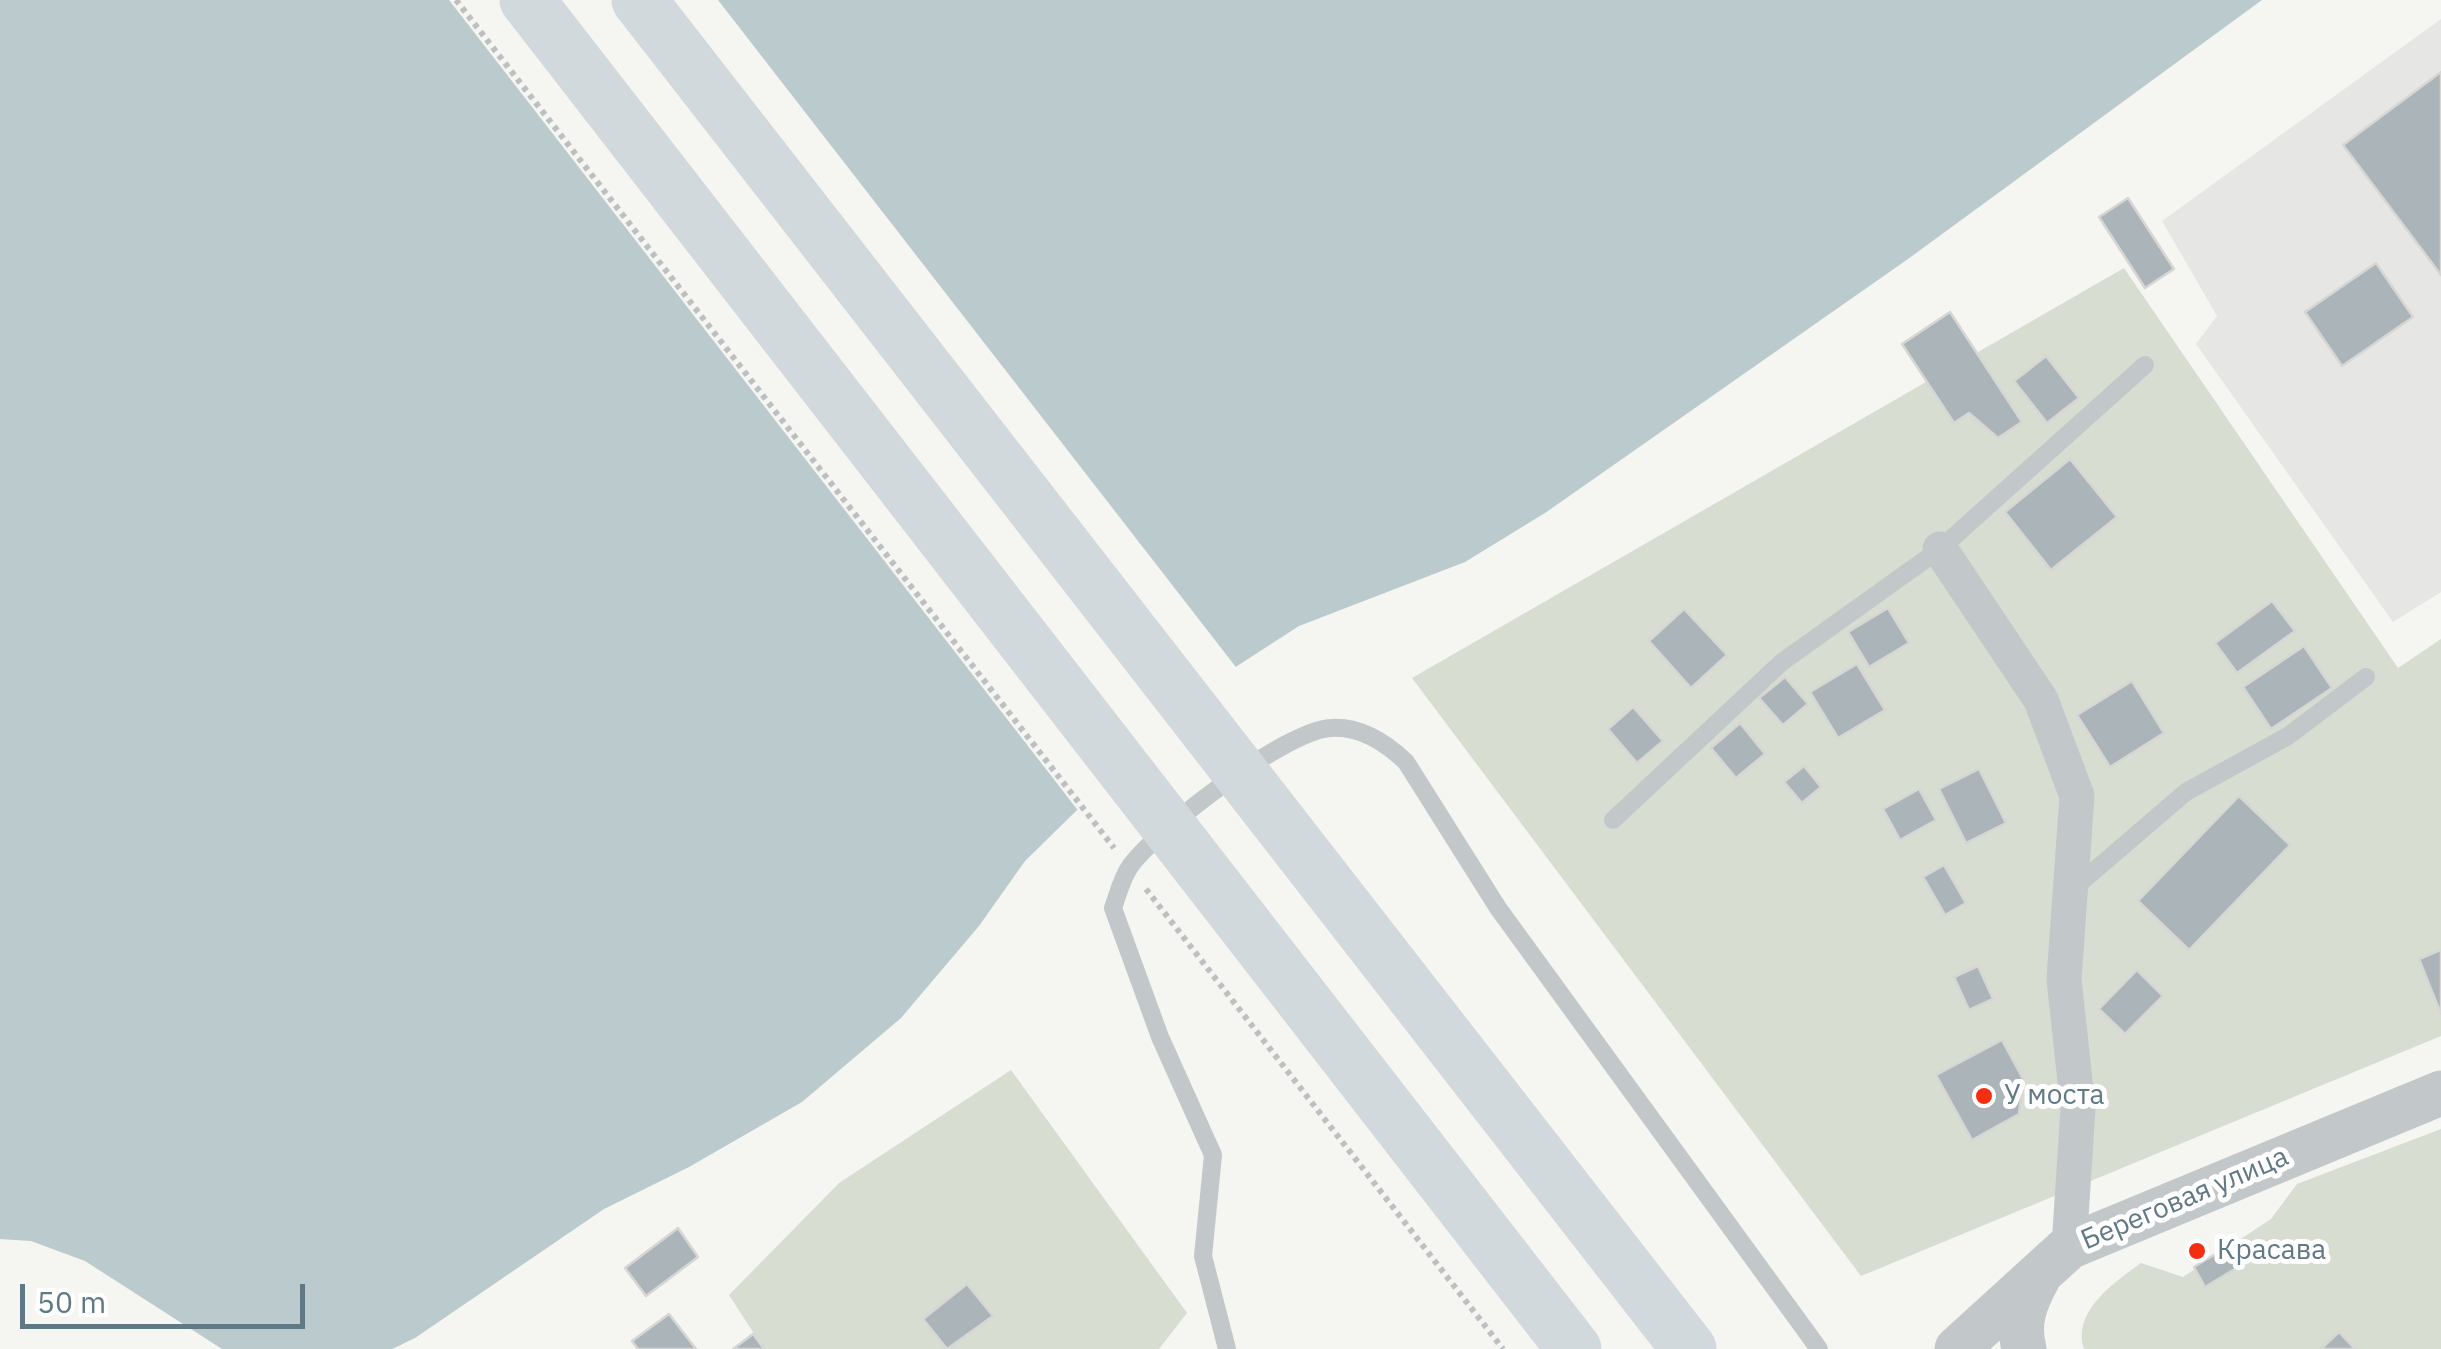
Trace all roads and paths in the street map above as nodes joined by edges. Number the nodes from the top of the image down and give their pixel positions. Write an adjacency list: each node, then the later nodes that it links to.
1 (456, 0): 8 (path)
2 (527, 0): 15 (highway)
3 (639, 0): 16 (highway)
4 (2145, 365): 5 (lane)
5 (1940, 549): 7 (lane); 10 (street)
6 (2366, 676): 10 (lane)
7 (1613, 820)
8 (1126, 863)
9 (1138, 878): 14 (path)
10 (2069, 892): 12 (street)
11 (2441, 1093): 12 (street, Береговая улица)
12 (2055, 1259): 18 (street, Береговая улица); 19 (street)
13 (1227, 1349): 17 (lane)
14 (1503, 1349)
15 (1574, 1349)
16 (1689, 1349)
17 (1820, 1349)
18 (1957, 1349)
19 (2024, 1349)

